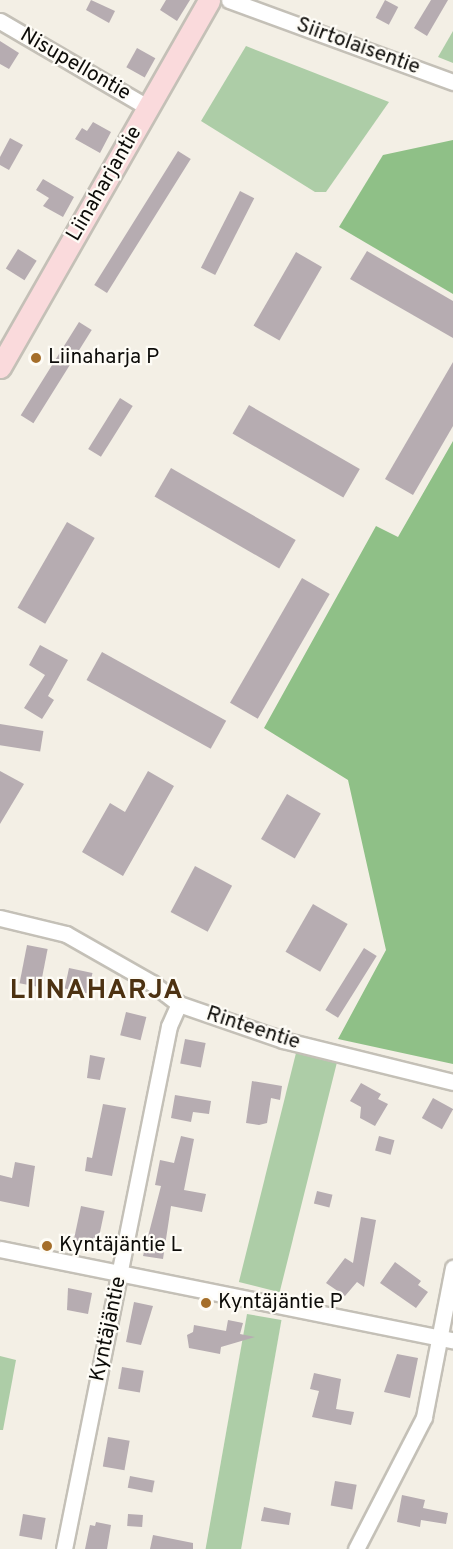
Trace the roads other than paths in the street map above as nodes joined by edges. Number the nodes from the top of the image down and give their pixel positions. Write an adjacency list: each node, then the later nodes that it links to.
1 (209, 0): 5 (main road, Liinaharjantie)
2 (229, 0): 4 (street, Siirtolaisentie)
3 (0, 21): 5 (street, Nisupellontie)
4 (453, 82)
5 (149, 108): 6 (main road, Liinaharjantie)
6 (0, 368)
7 (0, 918): 8 (street, Rinteentie)
8 (179, 1004): 9 (street, Rinteentie); 12 (street, Kyntäjäntie)
9 (453, 1082)
10 (0, 1250): 12 (street)
11 (453, 1268): 13 (street)
12 (121, 1274): 13 (street); 14 (street, Kyntäjäntie)
13 (446, 1338): 15 (street)
14 (64, 1549)
15 (356, 1549)

